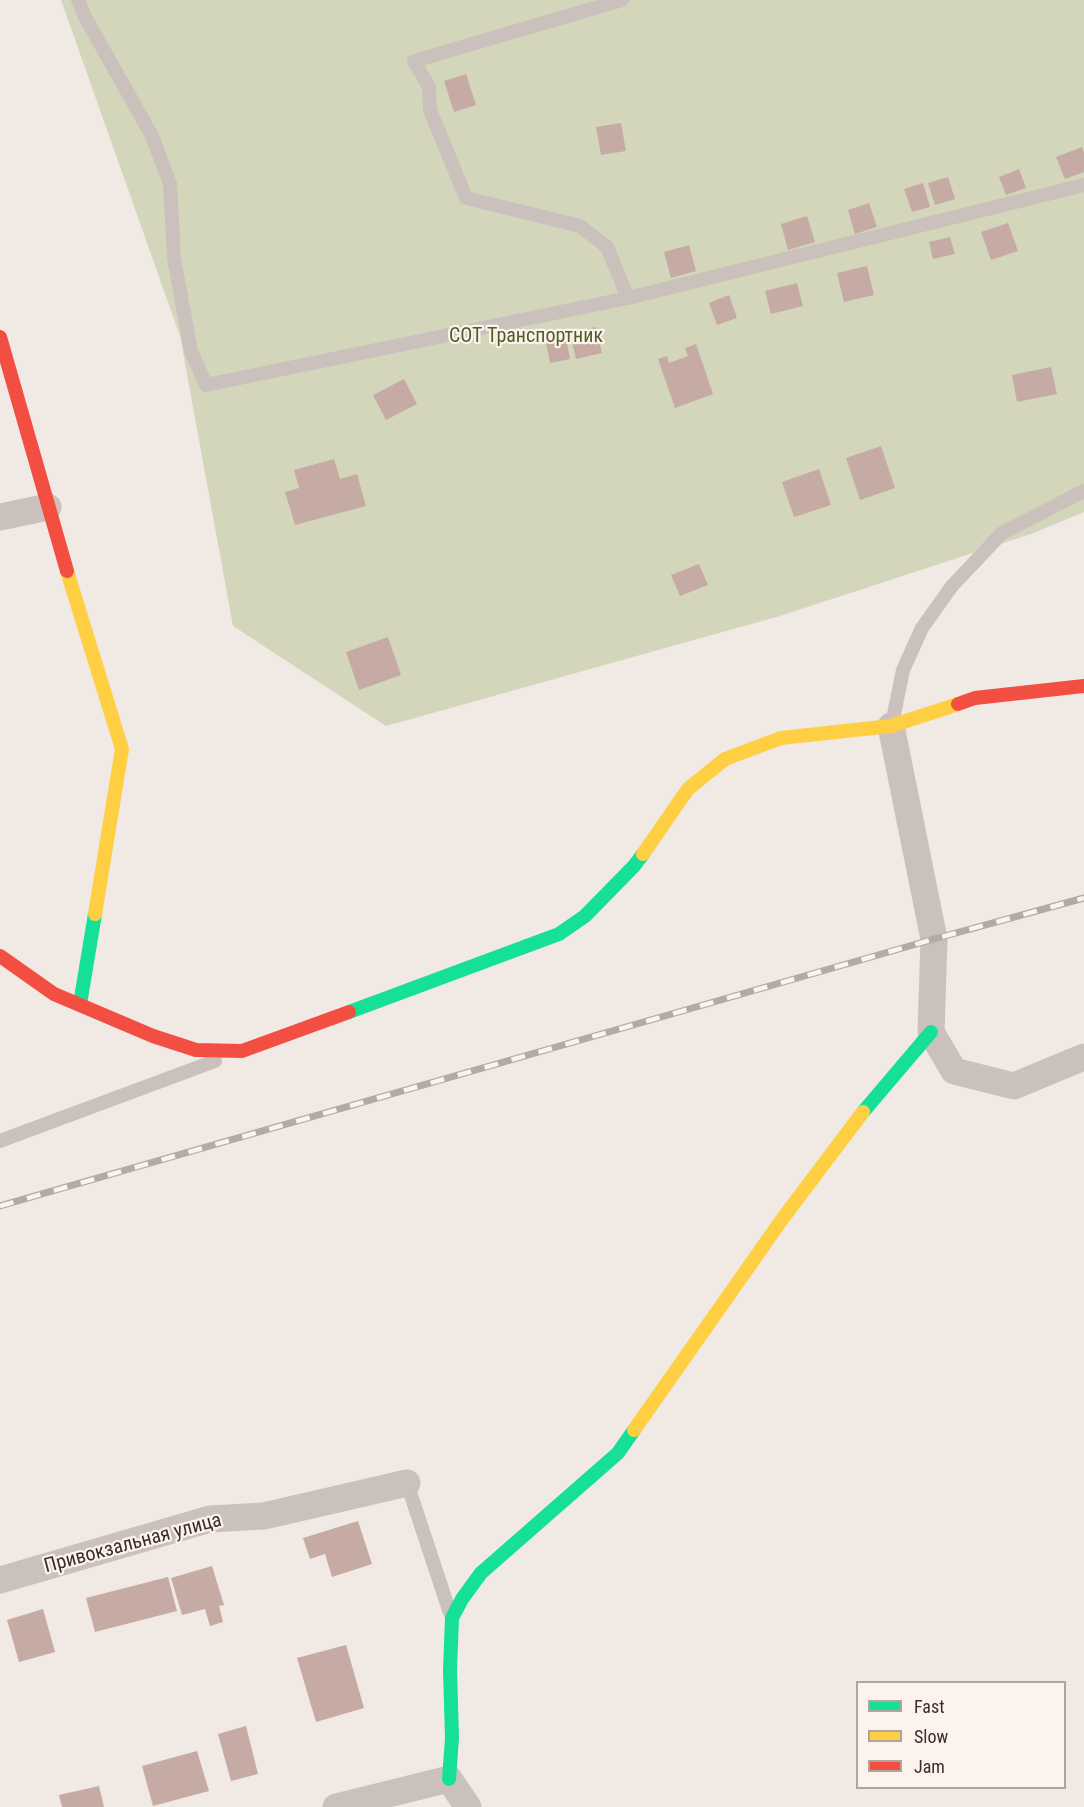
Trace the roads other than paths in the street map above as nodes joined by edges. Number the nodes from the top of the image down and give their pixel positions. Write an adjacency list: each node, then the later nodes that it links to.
1 (78, 0): 4 (lane)
2 (622, 0): 4 (lane)
3 (1084, 185): 4 (lane)
4 (628, 298)
5 (0, 337): 7 (street)
6 (1084, 491): 10 (lane)
7 (48, 507): 8 (street); 12 (street)
8 (0, 517)
9 (1084, 686): 10 (street)
10 (891, 726): 13 (street); 14 (street)
11 (0, 956): 12 (street)
12 (80, 1004): 14 (street)
13 (931, 1032): 15 (street); 19 (street)
14 (242, 1051): 16 (lane)
15 (1084, 1056)
16 (0, 1141)
17 (407, 1483): 18 (street, Привокзальная улица); 19 (lane)
18 (0, 1580)
19 (452, 1618): 20 (street)
20 (449, 1779): 21 (street); 22 (street)
21 (336, 1807)
22 (468, 1807)

